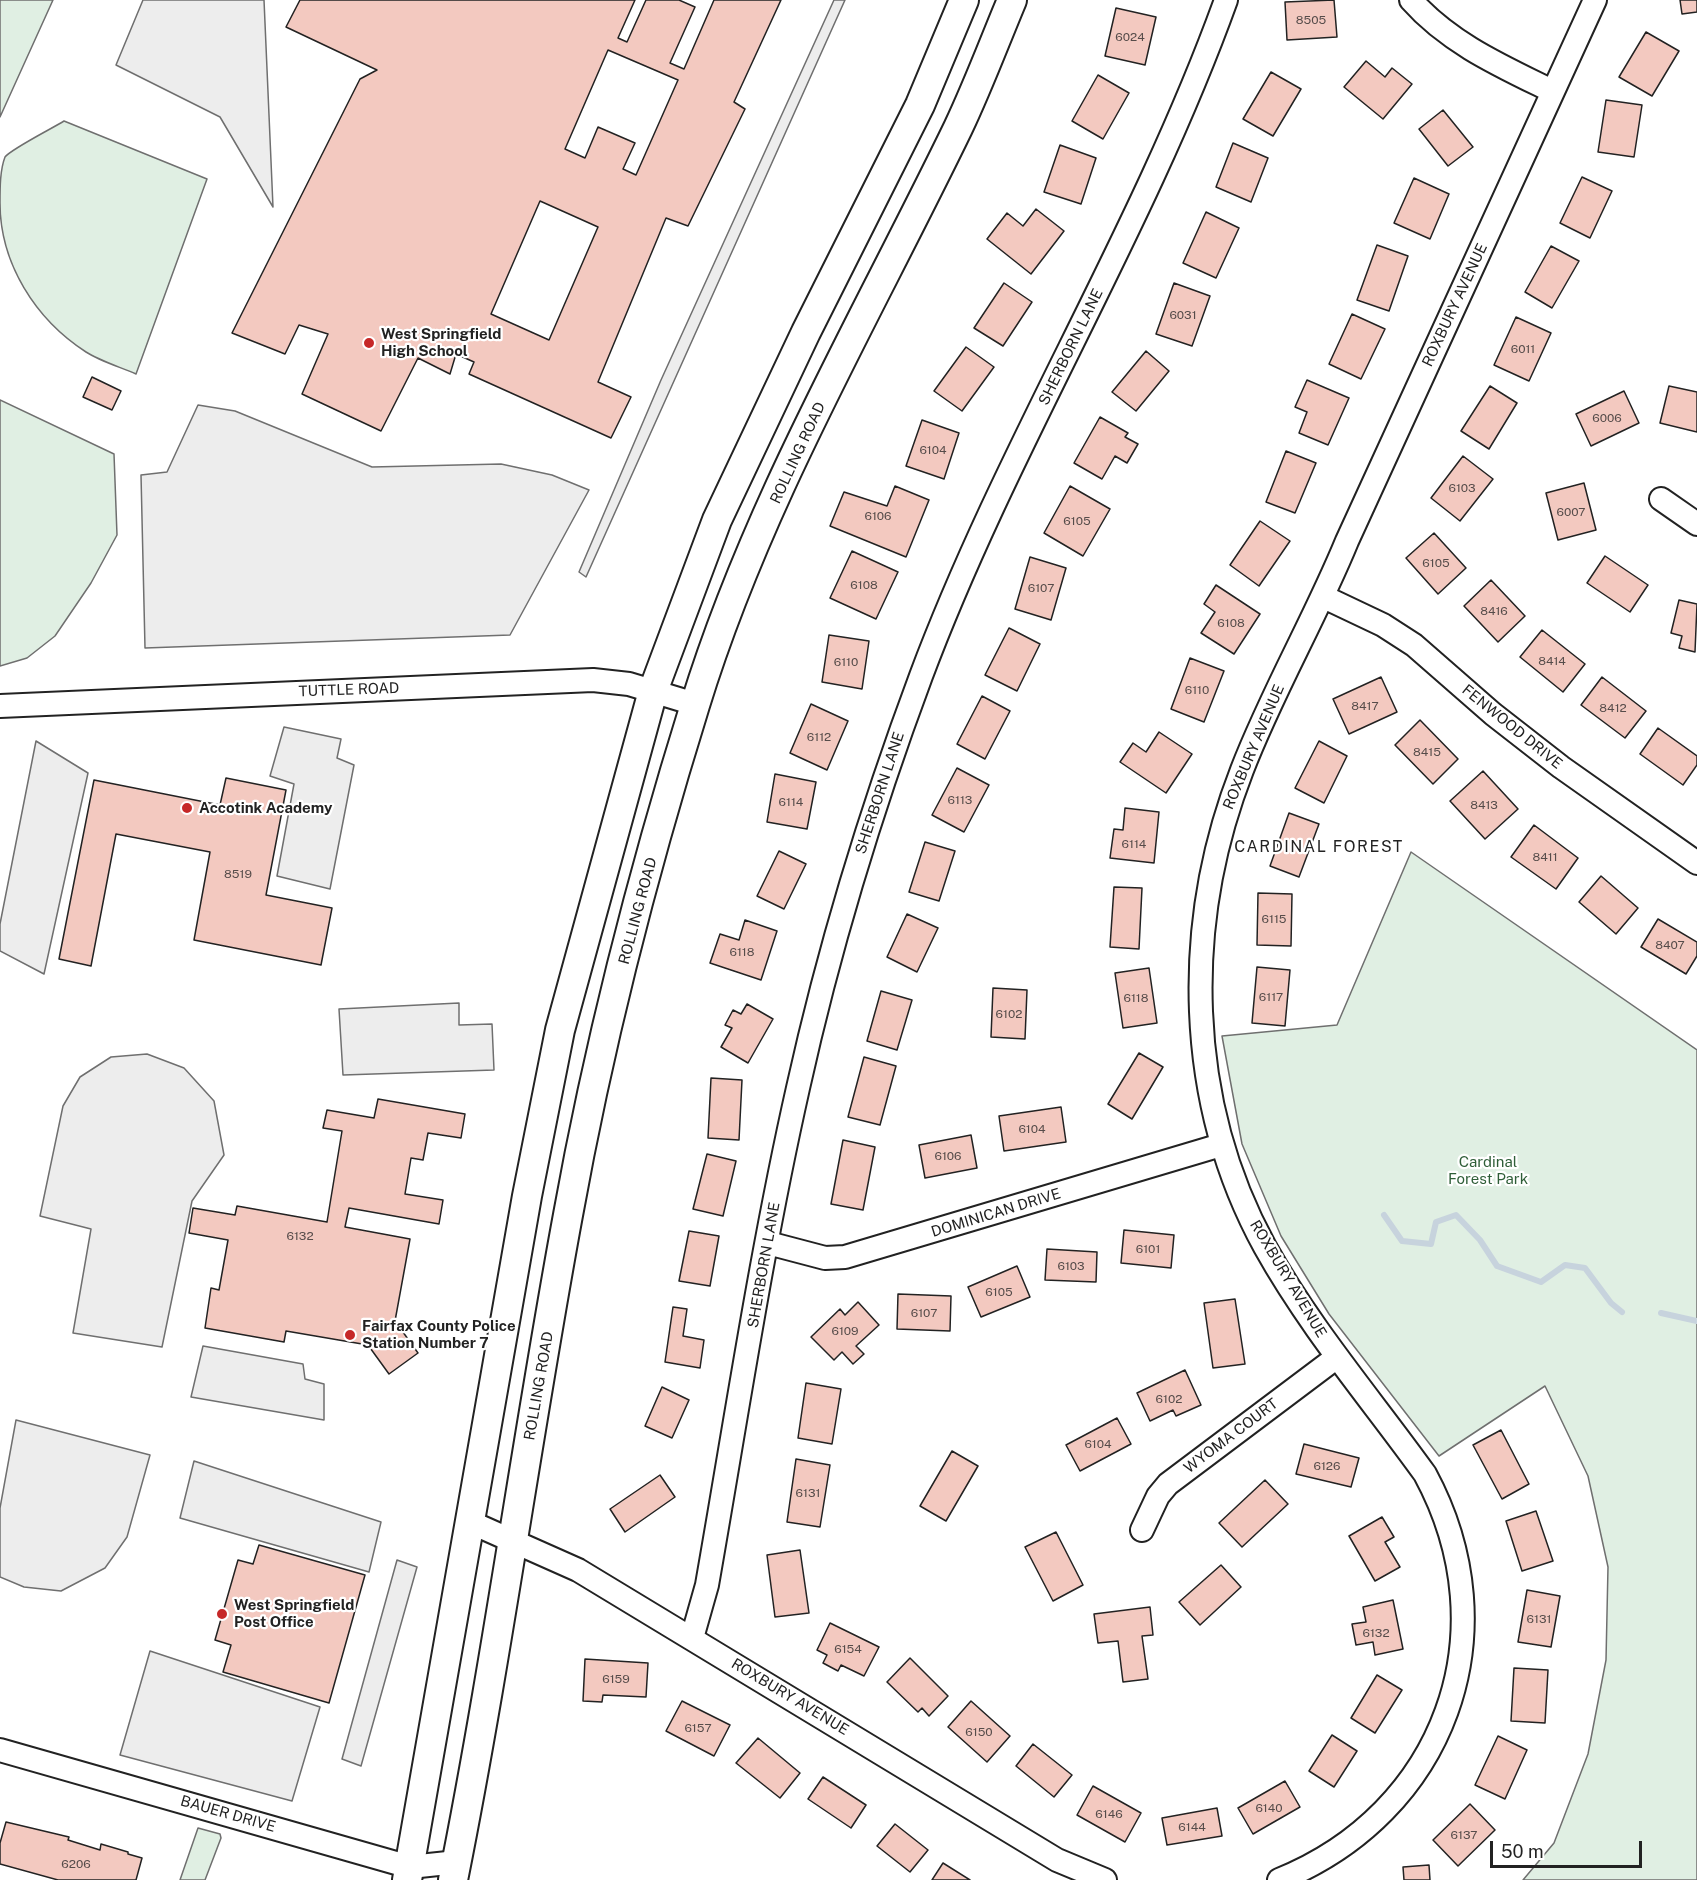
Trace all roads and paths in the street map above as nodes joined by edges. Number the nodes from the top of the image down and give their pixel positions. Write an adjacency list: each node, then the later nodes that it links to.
1 (964, 0): 10 (main road)
2 (1012, 0): 11 (main road, ROLLING ROAD)
3 (1226, 0): 15 (street, SHERBORN LANE)
4 (1411, 0): 6 (street)
5 (1595, 0): 6 (street, ROXBURY AVENUE)
6 (1552, 91): 9 (street, ROXBURY AVENUE)
7 (1661, 499): 8 (street)
8 (1697, 524)
9 (1324, 597): 13 (street, FENWOOD DRIVE); 14 (street, ROXBURY AVENUE)
10 (653, 691): 11 (street, TUTTLE ROAD); 12 (street, TUTTLE ROAD); 17 (main road)
11 (695, 704): 19 (main road, ROLLING ROAD)
12 (0, 706)
13 (1697, 863)
14 (1221, 1145): 15 (street, DOMINICAN DRIVE); 16 (street, ROXBURY AVENUE)
15 (768, 1243): 20 (street, SHERBORN LANE)
16 (1337, 1357): 18 (street, WYOMA COURT); 24 (street, ROXBURY AVENUE)
17 (470, 1522): 19 (street, ROXBURY AVENUE); 23 (main road)
18 (1142, 1530)
19 (512, 1541): 20 (street, ROXBURY AVENUE); 22 (main road, ROLLING ROAD)
20 (692, 1638): 25 (street, ROXBURY AVENUE)
21 (0, 1750): 23 (street, BAUER DRIVE)
22 (455, 1871): 23 (street, BAUER DRIVE)
23 (409, 1874)
24 (1309, 1874): 26 (street, ROXBURY AVENUE)
25 (1105, 1880)
26 (1279, 1880)

